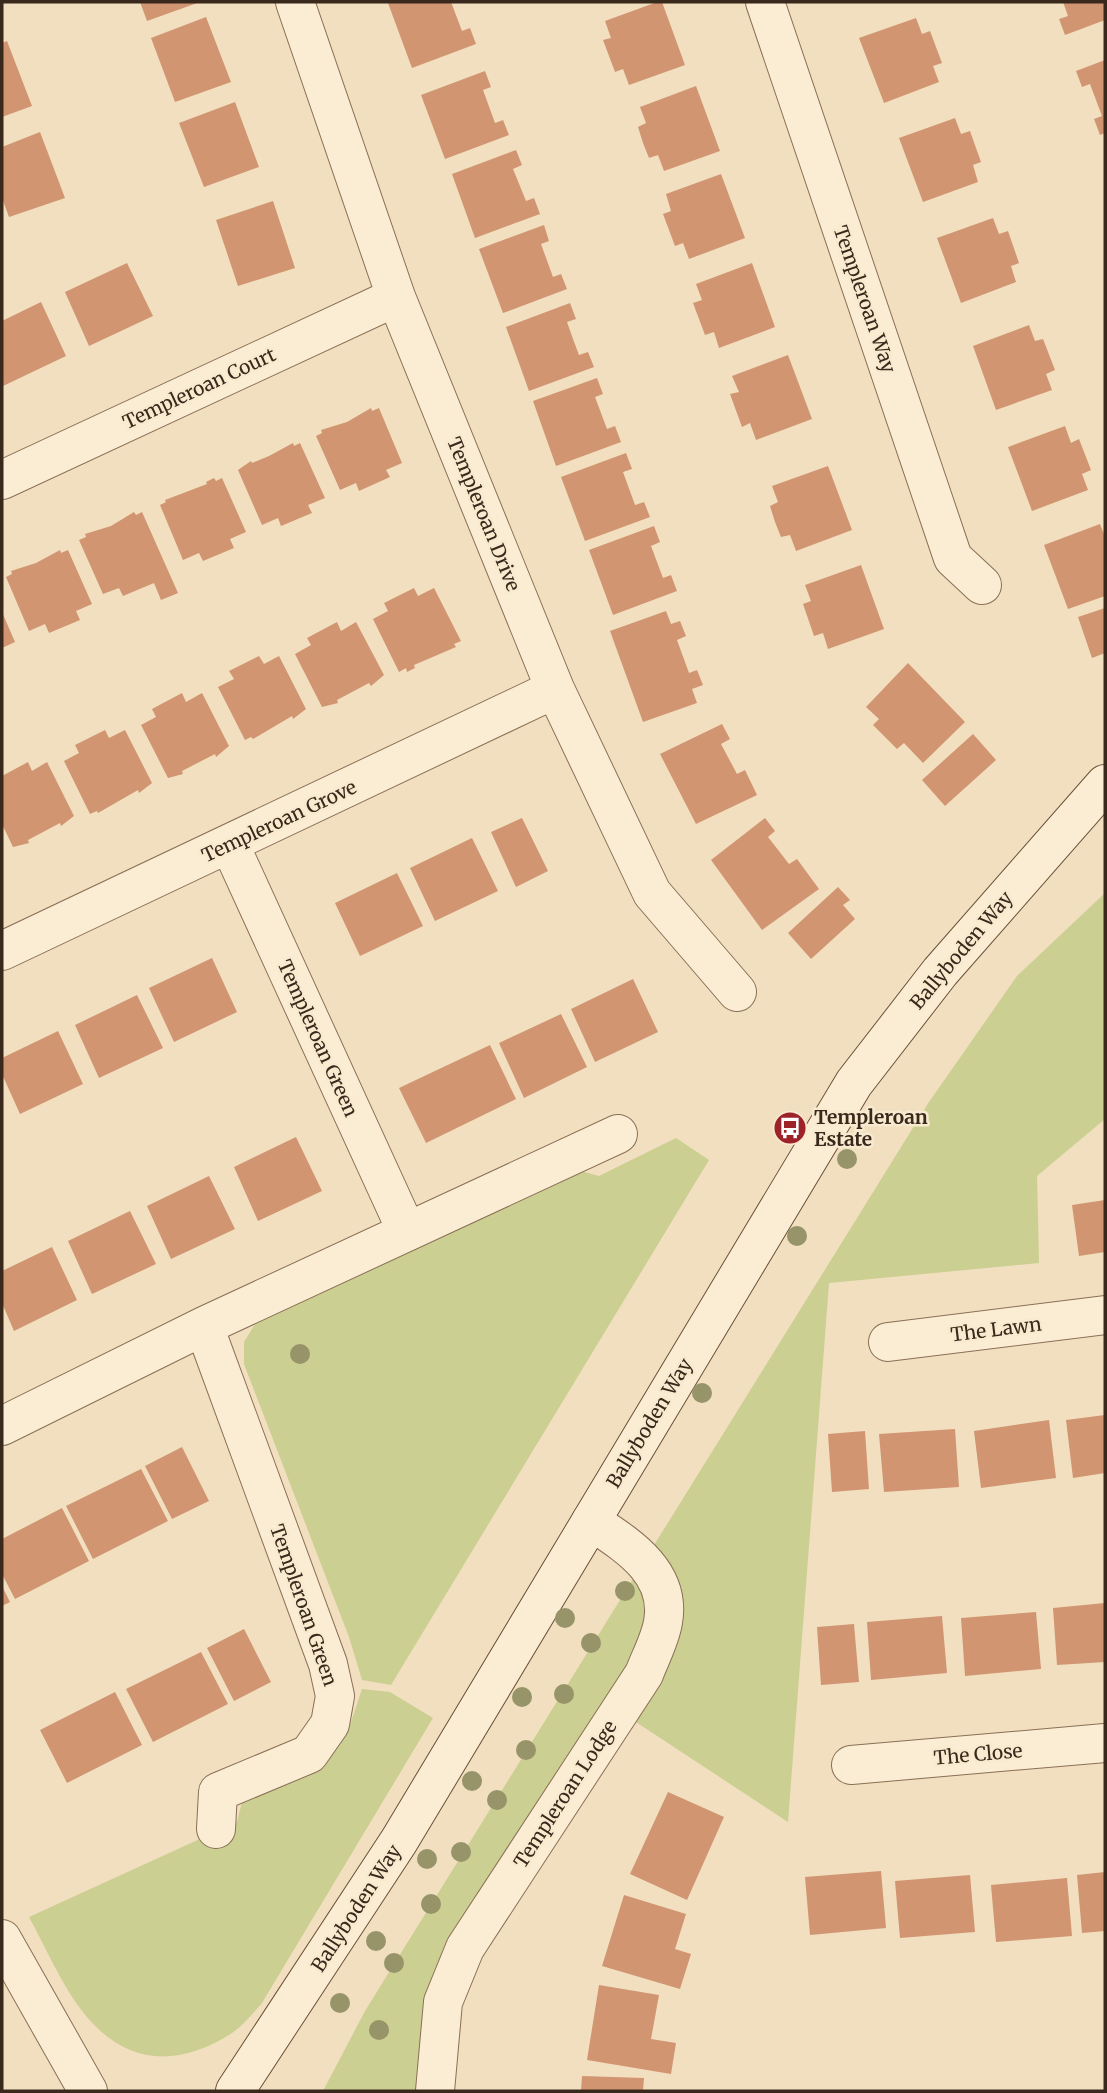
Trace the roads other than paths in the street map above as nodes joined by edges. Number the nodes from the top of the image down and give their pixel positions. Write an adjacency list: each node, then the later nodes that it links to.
1 (295, 2): 3 (street, Templeroan Drive)
2 (765, 2): 5 (street, Templeroan Way)
3 (396, 297): 4 (street, Templeroan Court); 6 (street, Templeroan Drive)
4 (2, 480)
5 (982, 585)
6 (555, 689): 8 (street, Templeroan Grove); 10 (street, Templeroan Drive)
7 (1105, 785): 17 (street, Ballyboden Way)
8 (230, 845): 9 (street, Templeroan Grove); 12 (street, Templeroan Green)
9 (2, 951)
10 (737, 992)
11 (618, 1134): 12 (street)
12 (407, 1232): 14 (street)
13 (1105, 1315): 15 (street, The Lawn)
14 (204, 1326): 16 (street); 20 (street, Templeroan Green)
15 (888, 1342)
16 (2, 1426)
17 (591, 1521): 23 (street, Ballyboden Way); 24 (street, Templeroan Lodge)
18 (1105, 1743): 19 (street, The Close)
19 (850, 1765)
20 (216, 1829)
21 (2, 1939): 22 (street)
22 (88, 2091)
23 (235, 2091)
24 (435, 2091)

